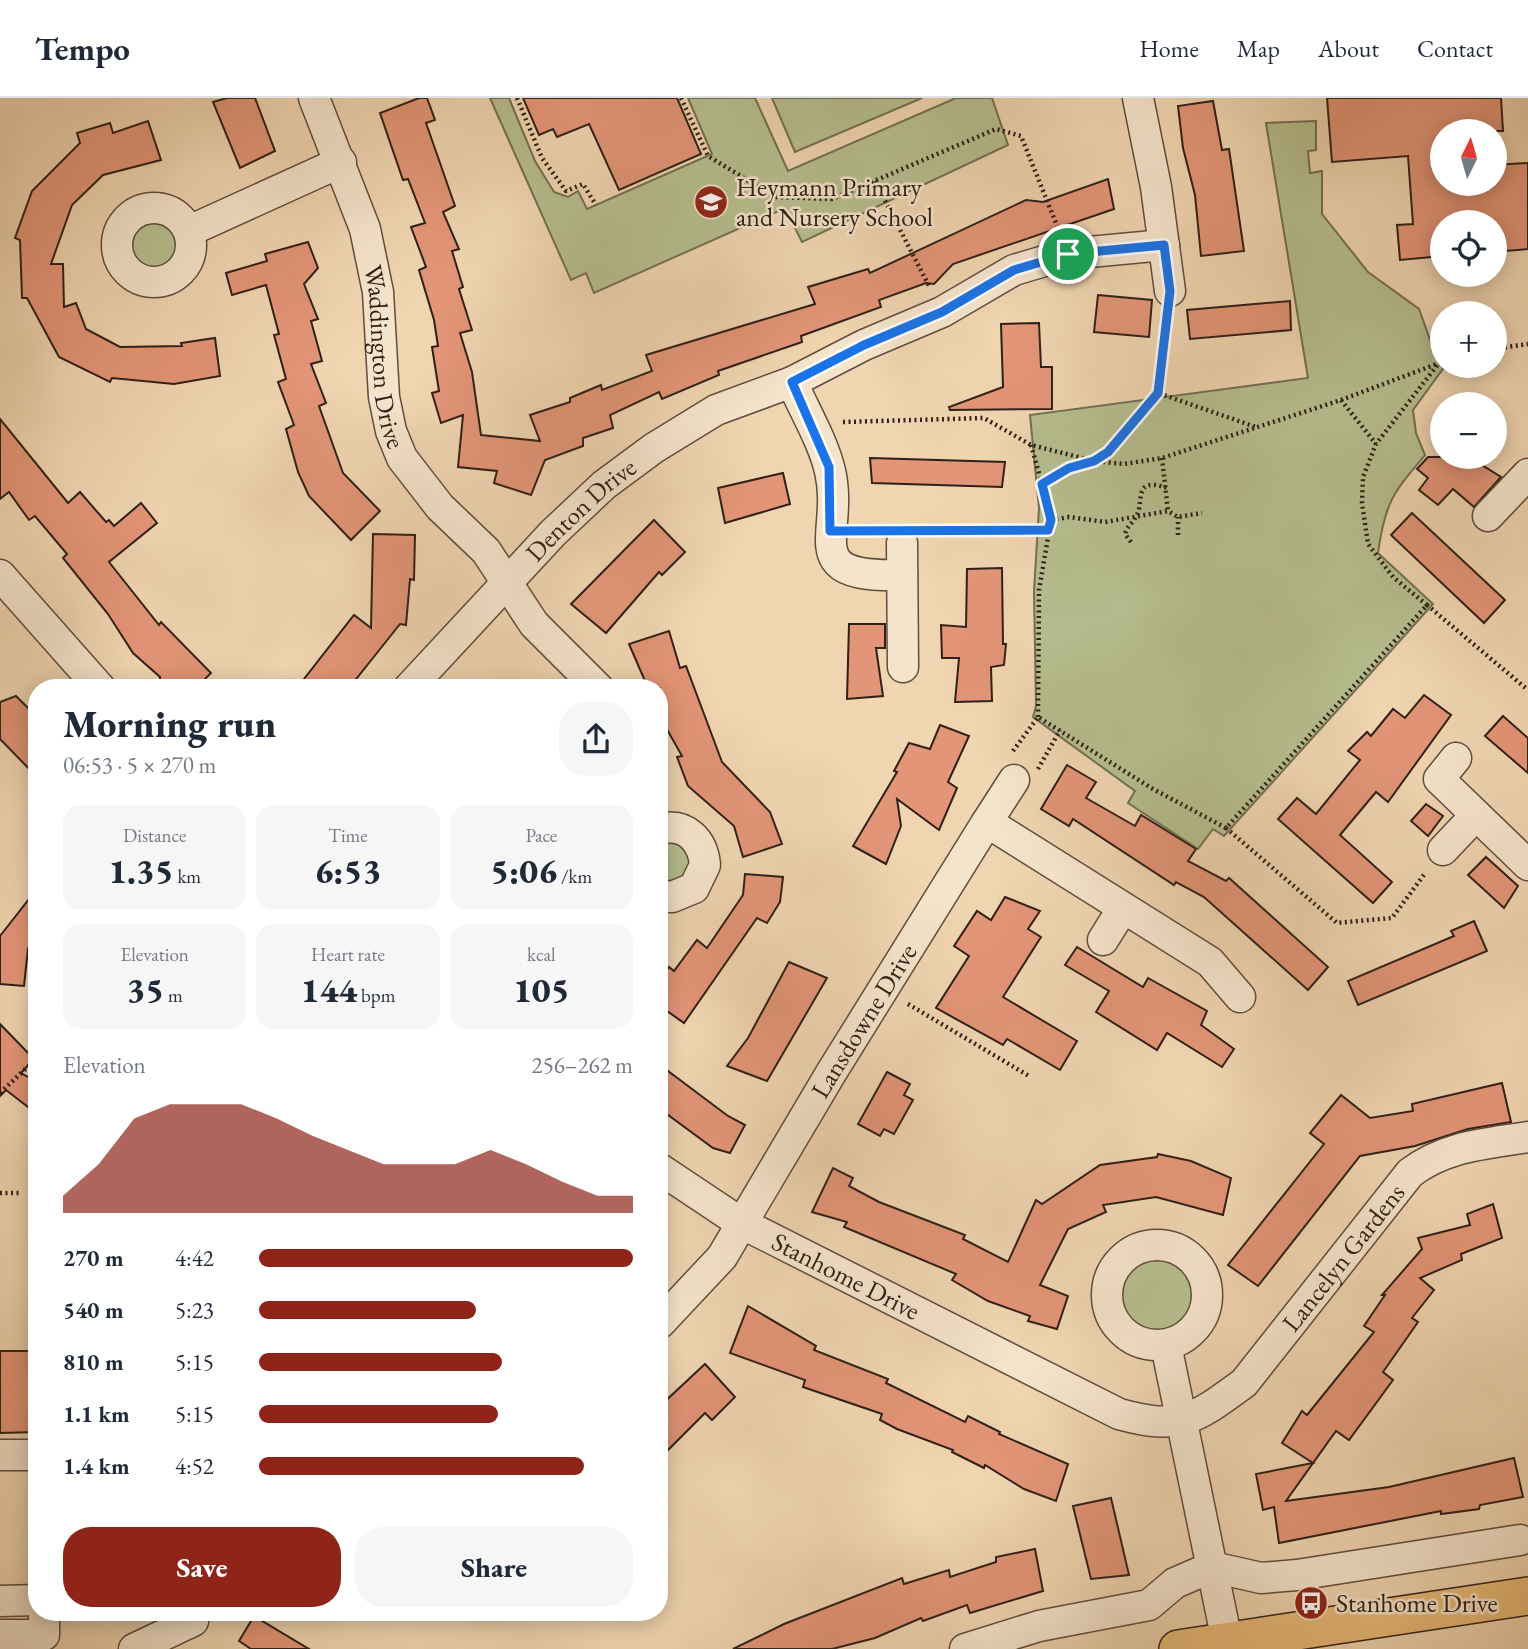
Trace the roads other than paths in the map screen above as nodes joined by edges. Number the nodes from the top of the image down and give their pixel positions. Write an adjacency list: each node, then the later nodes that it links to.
1 (1138, 98): 5 (street)
2 (317, 99): 3 (street, Waddington Drive)
3 (341, 162): 4 (street); 13 (street, Waddington Drive)
4 (189, 230)
5 (1164, 245): 6 (street); 7 (street, Denton Drive)
6 (1170, 291)
7 (792, 382): 12 (street); 13 (street, Denton Drive)
8 (1528, 474): 9 (street)
9 (1488, 516)
10 (902, 535): 12 (street)
11 (0, 575): 15 (street)
12 (902, 575): 14 (street)
13 (506, 583): 16 (street, Denton Drive); 17 (street, Waddington Drive)
14 (903, 667)
15 (92, 679)
16 (417, 679)
17 (589, 679)
18 (1456, 758): 20 (street)
19 (1018, 771): 21 (street, Lansdowne Drive)
20 (1476, 815): 23 (street); 24 (street)
21 (988, 822): 26 (street); 31 (street, Lansdowne Drive)
22 (668, 829): 25 (street)
23 (1443, 850)
24 (1528, 865)
25 (668, 897)
26 (1123, 908): 27 (street); 28 (street)
27 (1103, 940)
28 (1240, 997)
29 (1528, 1137): 34 (street, Lancelyn Gardens)
30 (668, 1174): 31 (street, Stanhome Drive)
31 (741, 1223): 32 (street, Lansdowne Drive); 34 (street, Stanhome Drive)
32 (668, 1314)
33 (1166, 1345): 34 (street)
34 (1182, 1422): 38 (street)
35 (0, 1455): 36 (street)
36 (28, 1455)
37 (1520, 1540): 38 (street)
38 (1212, 1567): 45 (street); 47 (street)
39 (1528, 1596): 45 (main road)
40 (28, 1600): 41 (street)
41 (0, 1601)
42 (44, 1621): 44 (street)
43 (179, 1622): 46 (street)
44 (0, 1635)
45 (1227, 1641): 48 (main road)
46 (134, 1649)
47 (965, 1649)
48 (1178, 1649)

